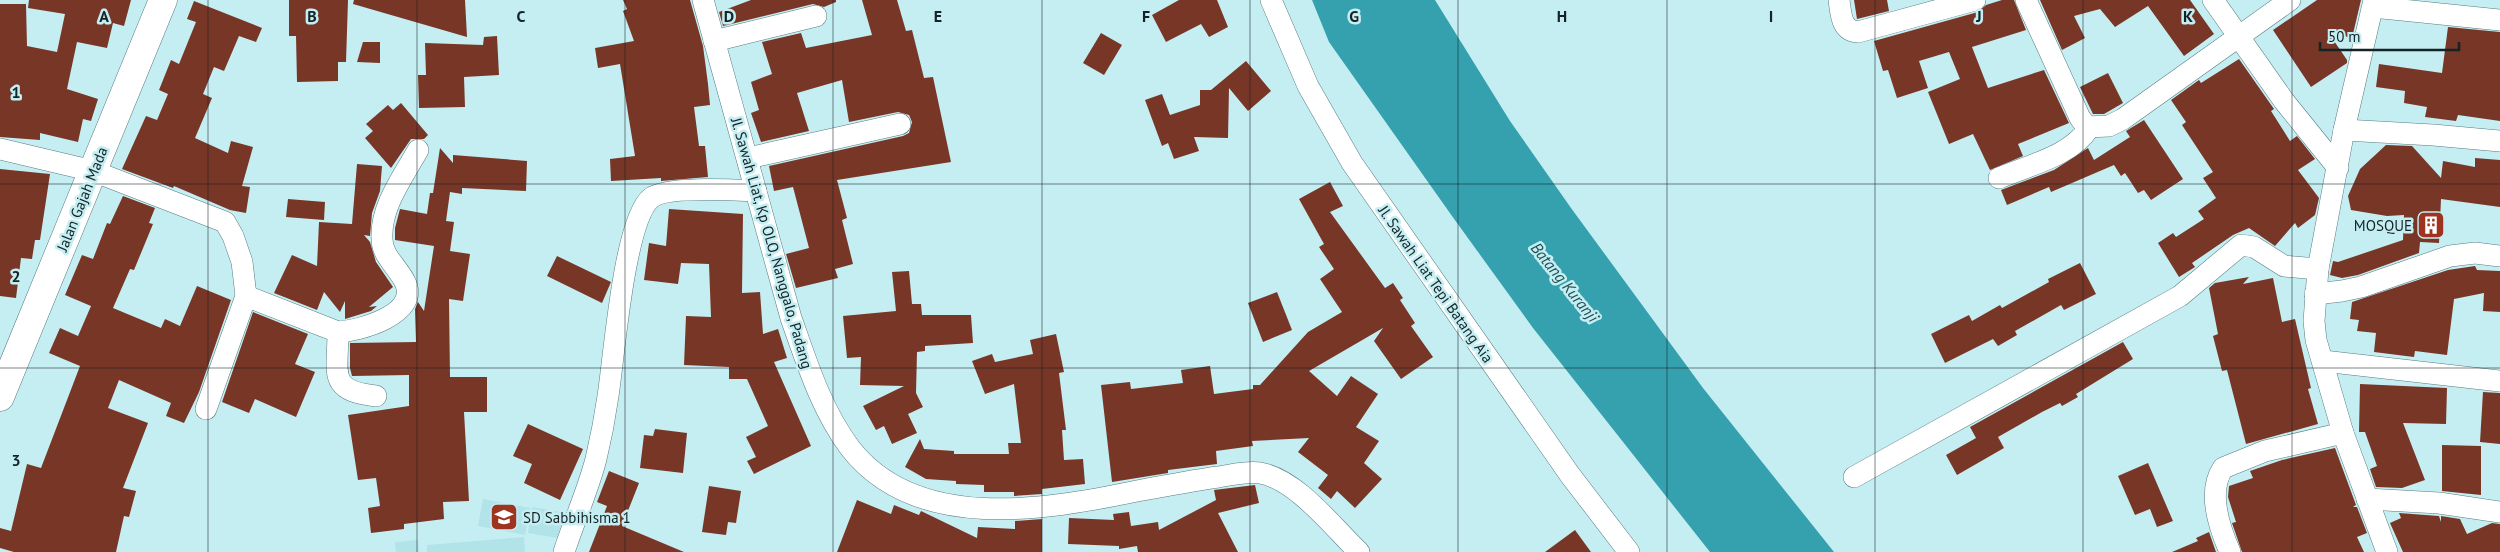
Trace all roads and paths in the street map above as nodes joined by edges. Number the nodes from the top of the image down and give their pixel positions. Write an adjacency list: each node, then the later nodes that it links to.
1 (163, 0): 23 (main road, Jalan Gajah Mada)
2 (703, 0): 14 (street, Jl. Sawah Liat, Kp OLO, Nanggalo, Padang)
3 (1271, 0): 42 (street, Jl. Sawah Liat Tepi Batang Aia)
4 (1839, 0): 10 (street)
5 (1975, 0): 10 (street)
6 (2026, 0): 16 (street)
7 (2213, 0): 13 (street)
8 (2290, 0): 13 (street)
9 (2374, 4): 12 (street); 17 (street)
10 (1936, 5)
11 (816, 16): 14 (street)
12 (2500, 20)
13 (2238, 37): 16 (street); 22 (street)
14 (714, 41): 21 (street, Jl. Sawah Liat, Kp OLO, Nanggalo, Padang)
15 (900, 124): 21 (street)
16 (2090, 128): 24 (street)
17 (2344, 130): 18 (street); 22 (street)
18 (2500, 142)
19 (0, 149): 23 (street)
20 (418, 150): 30 (street)
21 (748, 158): 25 (street, Jl. Sawah Liat, Kp OLO, Nanggalo, Padang)
22 (2338, 168): 27 (street)
23 (94, 171): 29 (street); 34 (main road, Jalan Gajah Mada)
24 (1999, 178)
25 (756, 191): 40 (street); 41 (street, Jl. Sawah Liat, Kp OLO, Nanggalo, Padang)
26 (2500, 256): 28 (street)
27 (2318, 269): 28 (street); 37 (street)
28 (2315, 294): 31 (street)
29 (246, 296): 30 (street); 35 (street)
30 (338, 332): 33 (street)
31 (2323, 361): 32 (street); 36 (street)
32 (2500, 381)
33 (376, 396)
34 (0, 398)
35 (206, 409)
36 (2343, 433): 38 (street); 43 (street)
37 (1854, 477)
38 (2367, 499): 39 (street); 44 (street)
39 (2500, 512)
40 (564, 552)
41 (1359, 552)
42 (1629, 552)
43 (2230, 552)
44 (2387, 552)

